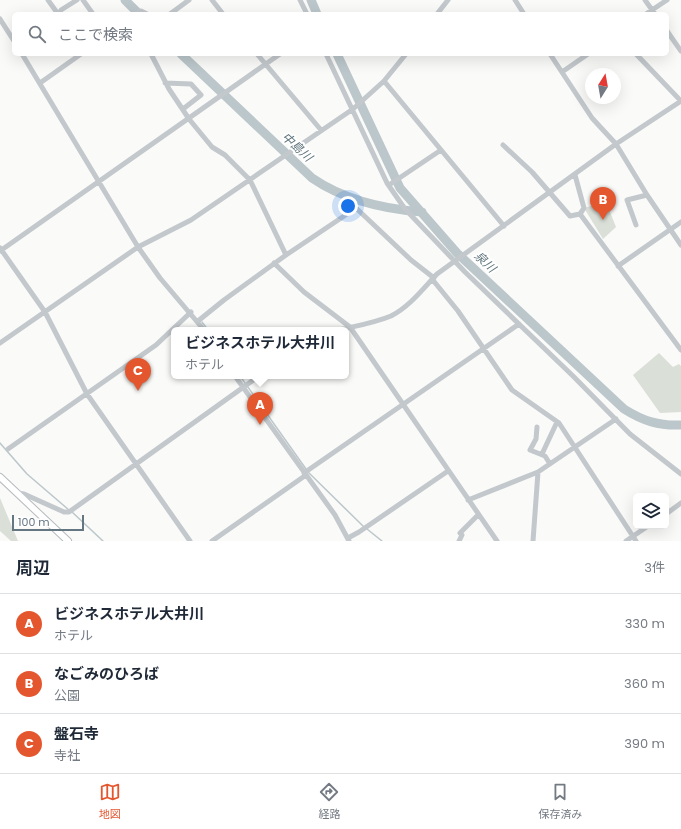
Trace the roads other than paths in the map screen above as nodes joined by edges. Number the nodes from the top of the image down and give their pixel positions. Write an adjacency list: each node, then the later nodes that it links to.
1 (48, 0): 11 (street)
2 (77, 0): 12 (street)
3 (83, 0): 13 (street)
4 (190, 0): 14 (street)
5 (212, 0): 15 (street)
6 (300, 0): 16 (street)
7 (448, 0): 17 (street)
8 (515, 0): 18 (street)
9 (645, 0): 19 (street)
10 (667, 0): 19 (street)
11 (57, 12)
12 (60, 12)
13 (92, 12)
14 (173, 12)
15 (222, 12)
16 (306, 12)
17 (439, 12)
18 (523, 12)
19 (654, 12)
20 (0, 19): 22 (street)
21 (669, 34): 23 (street)
22 (12, 38)
23 (681, 51)
24 (23, 56): 37 (street)
25 (78, 56): 37 (street)
26 (152, 56): 38 (street)
27 (259, 56): 34 (street)
28 (277, 56): 34 (street)
29 (327, 56): 41 (street)
30 (404, 56): 36 (street)
31 (551, 56): 35 (street)
32 (585, 56): 35 (street)
33 (638, 56): 39 (street)
34 (266, 64): 42 (street); 43 (street)
35 (562, 72): 44 (street)
36 (384, 82): 41 (street); 46 (street)
37 (40, 83): 49 (street)
38 (165, 83): 40 (street); 40 (street)
39 (681, 101): 44 (street)
40 (183, 109): 42 (street)
41 (353, 109): 43 (street); 50 (street)
42 (189, 119): 48 (street); 49 (street)
43 (321, 130): 48 (street)
44 (616, 144): 47 (street); 52 (street)
45 (503, 145): 51 (street)
46 (440, 150): 50 (street); 56 (street)
47 (574, 175): 51 (street); 53 (street)
48 (250, 180): 59 (street); 61 (street)
49 (99, 182): 59 (street); 60 (street)
50 (389, 185): 62 (street)
51 (549, 194): 53 (street); 56 (street)
52 (647, 195): 55 (street); 57 (street)
53 (580, 214): 64 (street)
54 (681, 222): 57 (street)
55 (636, 225)
56 (504, 226): 62 (street)
57 (671, 230): 58 (street); 64 (street)
58 (681, 244)
59 (138, 247): 66 (street); 67 (street)
60 (1, 250): 66 (street)
61 (286, 255): 63 (street); 65 (street)
62 (455, 262): 65 (street); 69 (street)
63 (274, 263): 68 (street); 72 (street)
64 (618, 266): 76 (street)
65 (433, 279): 72 (street); 75 (street)
66 (45, 312): 74 (street); 80 (street)
67 (191, 312): 68 (street); 70 (street)
68 (198, 322): 71 (street)
69 (519, 324): 75 (street); 82 (street)
70 (175, 327)
71 (202, 327)
72 (350, 327): 81 (street)
73 (171, 331): 80 (street)
74 (0, 343)
75 (484, 349): 81 (street); 83 (street)
76 (681, 350)
77 (237, 379): 79 (street)
78 (255, 379): 79 (street)
79 (244, 388): 89 (street); 92 (street)
80 (86, 394): 86 (street); 89 (street)
81 (403, 405): 90 (street); 92 (street)
82 (616, 419): 85 (street); 93 (street)
83 (557, 422): 85 (street); 87 (street)
84 (537, 426): 87 (street)
85 (575, 448): 88 (street); 101 (street)
86 (8, 449)
87 (542, 454): 88 (street)
88 (550, 464): 91 (street)
89 (136, 465): 95 (street); 104 (street)
90 (448, 471): 96 (street); 102 (street)
91 (538, 472): 96 (street); 108 (street)
92 (305, 473): 102 (street); 105 (street)
93 (681, 474)
94 (0, 477): 95 (main road)
95 (17, 493): 103 (main road)
96 (468, 500): 99 (street)
97 (681, 503): 98 (street)
98 (669, 512)
99 (478, 515): 106 (street); 107 (street)
100 (645, 529): 101 (street)
101 (634, 539): 109 (street)
102 (348, 540)
103 (68, 541)
104 (190, 541)
105 (212, 541)
106 (459, 541)
107 (497, 541)
108 (534, 541)
109 (626, 541)

